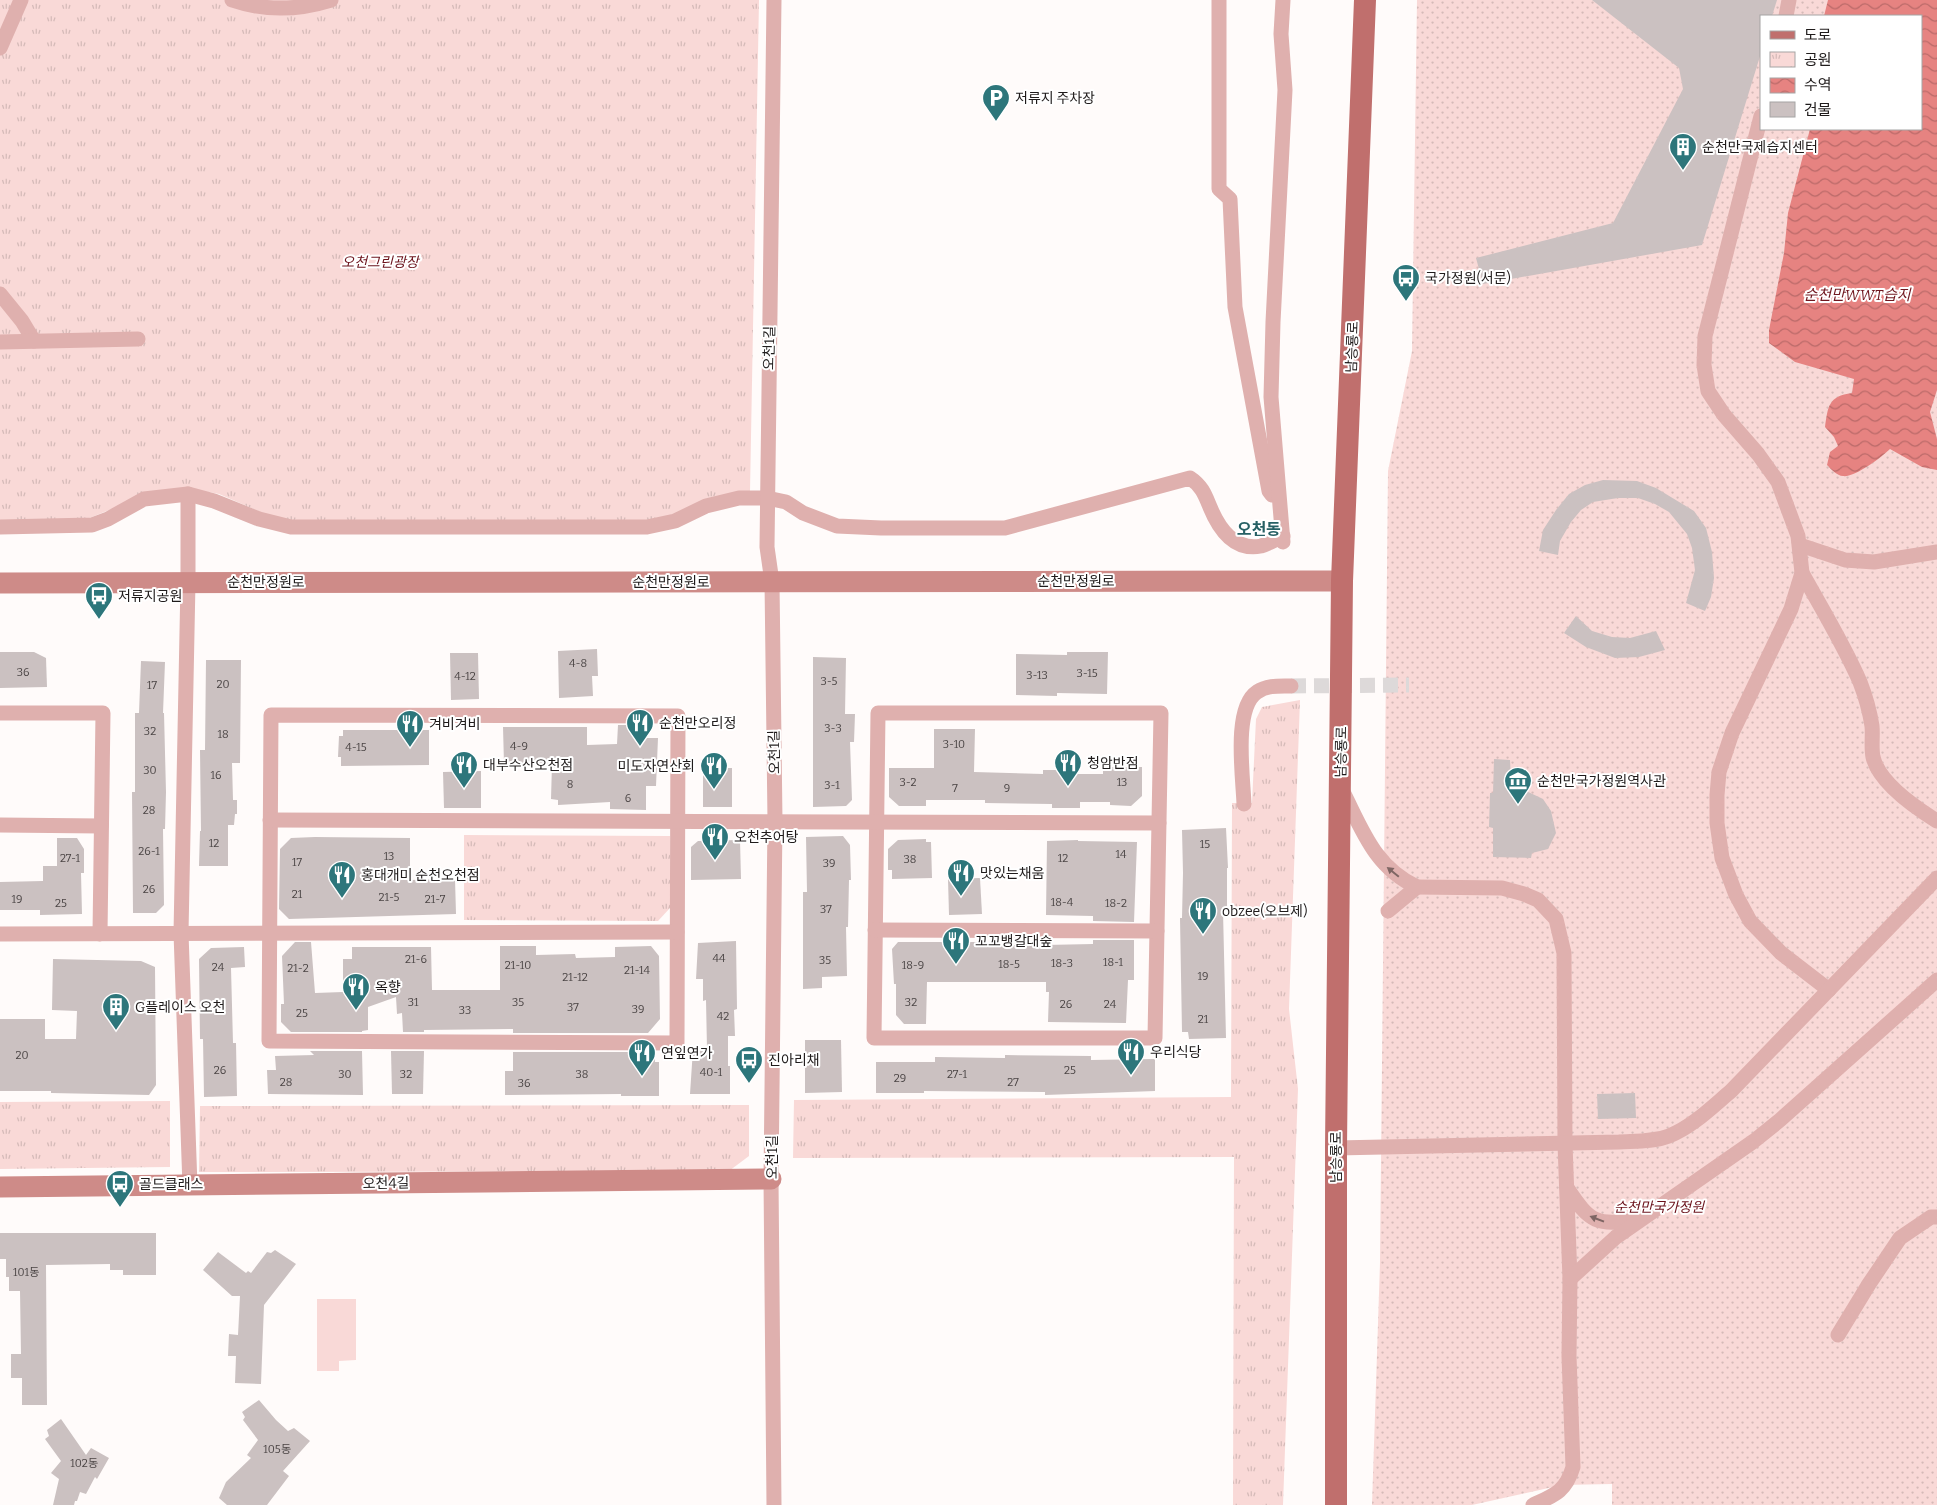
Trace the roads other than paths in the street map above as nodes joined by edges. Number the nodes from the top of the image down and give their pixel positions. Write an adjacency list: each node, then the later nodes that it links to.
1 (21, 0): 10 (street)
2 (232, 0): 3 (street)
3 (331, 0)
4 (774, 0): 17 (street, 오천1길)
5 (1219, 0): 18 (street)
6 (1283, 0): 18 (street)
7 (1365, 0): 23 (main road, 남승룡로)
8 (1789, 0): 9 (street)
9 (1786, 15)
10 (0, 48)
11 (1760, 120): 20 (street)
12 (0, 294): 14 (street)
13 (138, 339): 14 (street)
14 (34, 341): 15 (street)
15 (0, 342)
16 (188, 494): 17 (street); 19 (street); 24 (street)
17 (768, 498): 18 (street); 25 (street, 오천1길)
18 (1280, 510)
19 (0, 526)
20 (1800, 545): 21 (street); 22 (street)
21 (1937, 552)
22 (1802, 574): 33 (street); 50 (street)
23 (1342, 581): 25 (main road, 순천만정원로); 29 (main road, 남승룡로)
24 (188, 582): 25 (main road, 순천만정원로); 26 (main road, 순천만정원로); 45 (street)
25 (772, 582): 34 (street, 오천1길)
26 (0, 583)
27 (1291, 686): 30 (street)
28 (0, 713): 38 (street)
29 (1340, 787): 40 (street, one-way to 29); 52 (main road, 남승룡로)
30 (1244, 804)
31 (270, 820): 32 (street); 32 (street); 48 (street)
32 (678, 821): 34 (street); 44 (street)
33 (1937, 821)
34 (775, 822): 35 (street); 53 (street, 오천1길)
35 (877, 822): 36 (street); 36 (street); 42 (street)
36 (1159, 822): 43 (street)
37 (0, 825): 38 (street)
38 (101, 826): 47 (street)
39 (1937, 878): 50 (street)
40 (1417, 886): 41 (street); 51 (street)
41 (1388, 911)
42 (875, 930): 43 (street); 43 (street)
43 (1157, 931)
44 (677, 932): 48 (street); 48 (street)
45 (181, 933): 47 (street); 48 (street); 55 (street)
46 (0, 934): 47 (street)
47 (100, 934)
48 (270, 934)
49 (1937, 980): 58 (street)
50 (1829, 990): 51 (street)
51 (1565, 1144): 52 (street); 56 (street)
52 (1336, 1148): 62 (main road, 남승룡로)
53 (772, 1179): 55 (main road, 오천4길); 61 (street, 오천1길)
54 (0, 1186): 55 (main road, 오천4길)
55 (190, 1186)
56 (1567, 1188): 58 (street, one-way to 56); 59 (street)
57 (1937, 1217): 60 (street)
58 (1640, 1219): 59 (street)
59 (1570, 1279): 63 (street)
60 (1838, 1335)
61 (774, 1505)
62 (1336, 1505)
63 (1533, 1505)

